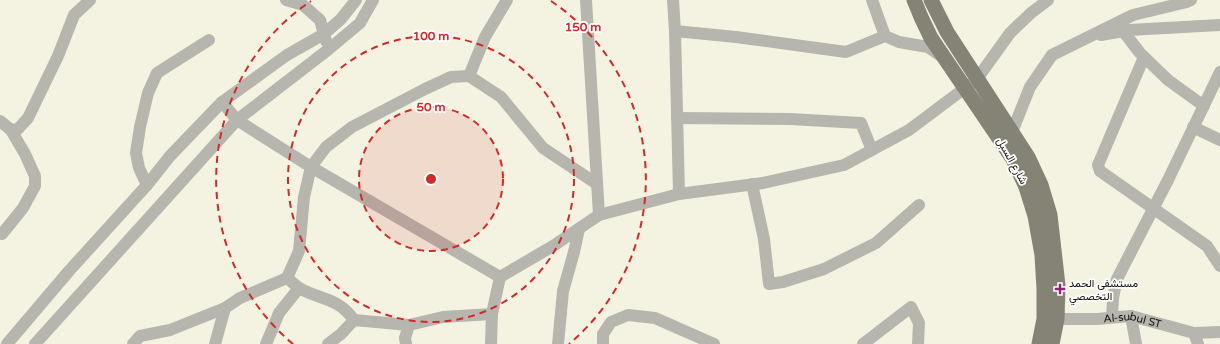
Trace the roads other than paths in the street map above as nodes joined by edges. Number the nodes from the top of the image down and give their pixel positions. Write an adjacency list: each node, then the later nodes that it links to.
1 (90, 0): 33 (street)
2 (286, 0): 16 (street)
3 (356, 0): 16 (street)
4 (373, 0): 20 (street)
5 (507, 0): 24 (street)
6 (586, 0): 39 (street)
7 (674, 0): 14 (street)
8 (872, 0): 17 (street)
9 (914, 0): 22 (main road, شارع السبل)
10 (931, 0): 25 (main road, شارع السبل)
11 (1048, 0): 25 (street)
12 (1191, 0): 18 (street)
13 (1220, 24): 15 (street)
14 (675, 31): 17 (street); 29 (street)
15 (1123, 31): 18 (street); 21 (street)
16 (324, 34): 20 (street); 27 (street)
17 (885, 36): 22 (street)
18 (1086, 38): 34 (street)
19 (210, 40): 38 (street)
20 (329, 49): 30 (street)
21 (1144, 57): 28 (street); 43 (street)
22 (947, 59): 26 (main road, شارع السبل)
23 (1220, 72): 28 (street)
24 (469, 76): 37 (street); 39 (street)
25 (977, 79): 26 (street); 34 (main road, شارع السبل)
26 (964, 88): 36 (street); 55 (main road, شارع السبل)
27 (222, 102): 30 (street); 38 (street)
28 (1204, 106): 32 (street)
29 (677, 118): 36 (street); 41 (street)
30 (237, 120): 37 (street); 62 (street)
31 (0, 121): 33 (street)
32 (1193, 127): 35 (street); 43 (street)
33 (11, 130): 46 (street)
34 (1012, 132): 55 (main road, شارع السبل)
35 (1220, 140)
36 (872, 150): 40 (street)
37 (311, 167): 48 (street); 49 (street)
38 (147, 184): 61 (street)
39 (597, 184): 44 (street)
40 (752, 184): 41 (street); 42 (street)
41 (679, 194): 44 (street)
42 (919, 205)
43 (1153, 209): 47 (street); 54 (street)
44 (599, 215): 45 (street)
45 (579, 229): 48 (street); 69 (street)
46 (2, 234)
47 (1220, 266)
48 (500, 277): 52 (street)
49 (287, 278): 50 (street); 51 (street)
50 (299, 288): 56 (street); 65 (street)
51 (225, 308): 63 (street); 64 (street)
52 (492, 314): 57 (street); 68 (street)
53 (1131, 316): 54 (street, Al-subul ST); 59 (street, Al-subul ST); 76 (street)
54 (1112, 318): 55 (street, Al-subul ST)
55 (1051, 319): 74 (main road, شارع السبل); 75 (main road, شارع السبل)
56 (354, 320): 57 (street); 66 (street)
57 (409, 325): 67 (street)
58 (1220, 332): 59 (street, Al-subul ST)
59 (1196, 338)
60 (697, 341): 70 (street); 71 (street)
61 (7, 344)
62 (35, 344)
63 (133, 344)
64 (215, 344)
65 (266, 344)
66 (328, 344)
67 (406, 344)
68 (492, 344)
69 (558, 344)
70 (603, 344)
71 (714, 344)
72 (862, 344): 73 (street)
73 (918, 344)
74 (1039, 344)
75 (1052, 344)
76 (1136, 344)

